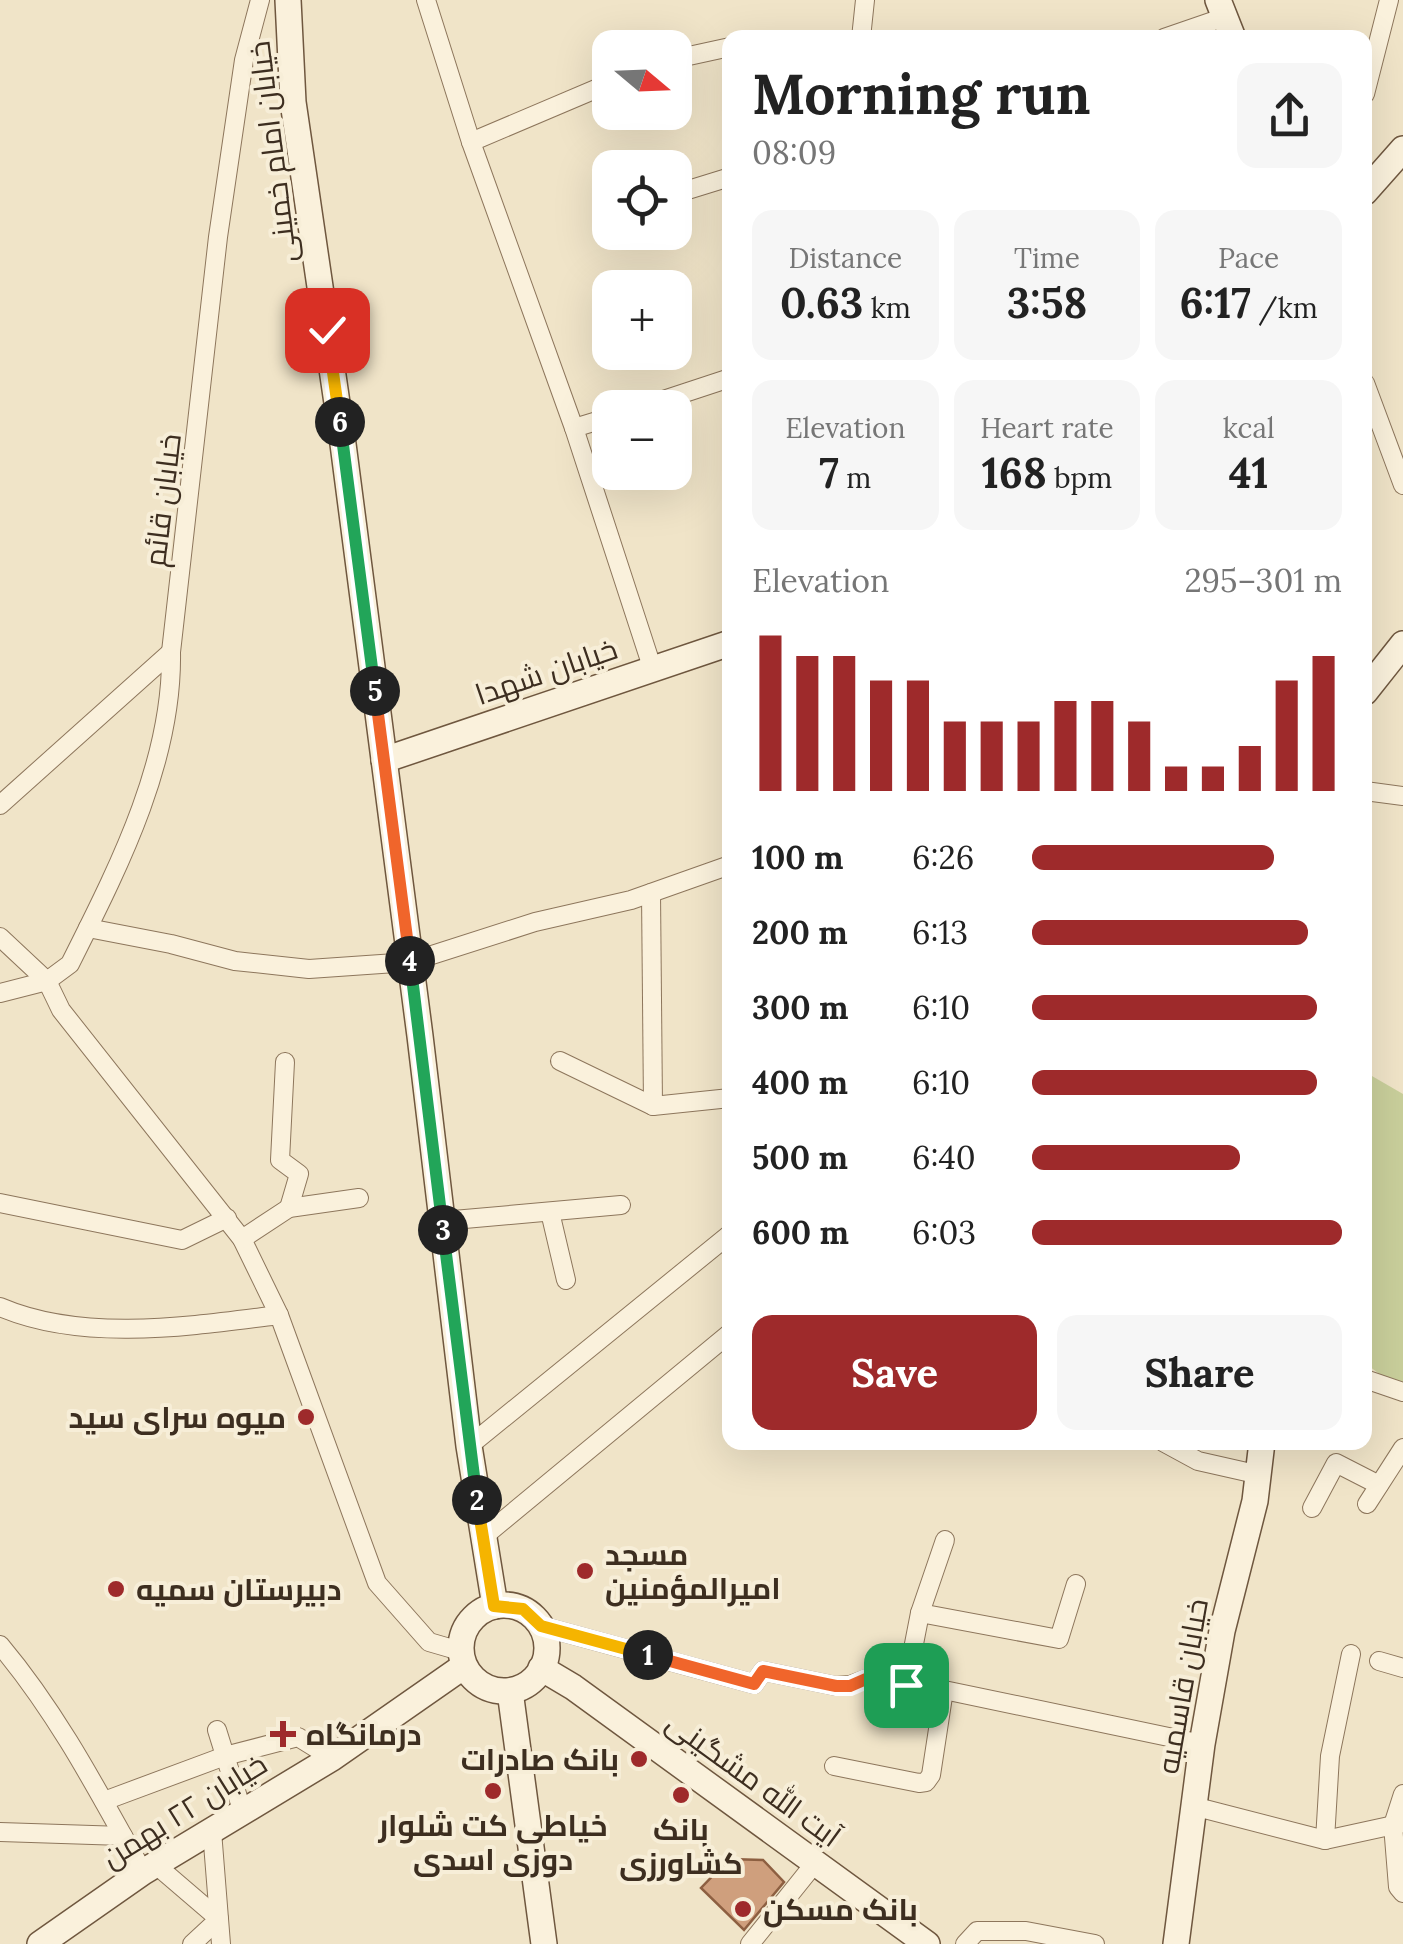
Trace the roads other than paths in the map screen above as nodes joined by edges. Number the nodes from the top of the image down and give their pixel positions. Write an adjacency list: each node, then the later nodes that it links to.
1 (260, 0): 26 (street, خیابان قائم)
2 (288, 0): 29 (main road, خیابان امام خمینی)
3 (426, 0): 13 (street)
4 (865, 0): 7 (street)
5 (1389, 0): 11 (street)
6 (1225, 18): 8 (street)
7 (862, 30)
8 (1188, 30)
9 (722, 49): 10 (street)
10 (692, 55)
11 (1372, 67)
12 (592, 91): 13 (street)
13 (472, 142): 22 (street)
14 (1400, 158): 16 (main road)
15 (722, 179): 17 (street)
16 (1372, 185)
17 (692, 189)
18 (722, 381): 19 (street)
19 (692, 391)
20 (1372, 401): 23 (street)
21 (592, 422): 22 (street)
22 (574, 428): 27 (street)
23 (1403, 485)
24 (1403, 644): 28 (main road)
25 (722, 646): 27 (main road, خیابان شهدا)
26 (171, 652): 32 (street); 35 (street, خیابان قائم)
27 (653, 670): 29 (main road, خیابان شهدا)
28 (1372, 683)
29 (384, 760): 37 (main road, خیابان امام خمینی)
30 (1372, 792): 31 (street)
31 (1403, 796)
32 (0, 805)
33 (722, 868): 34 (street)
34 (651, 894): 37 (street); 43 (street)
35 (88, 928): 37 (street); 38 (street, خیابان قائم)
36 (0, 937): 38 (street)
37 (410, 962): 50 (main road, خیابان امام خمینی)
38 (48, 981): 39 (street); 49 (street)
39 (0, 993)
40 (560, 1061): 43 (street)
41 (285, 1062): 47 (street)
42 (722, 1099): 43 (street)
43 (653, 1106)
44 (359, 1198): 47 (street)
45 (0, 1203): 49 (street)
46 (620, 1206): 48 (street)
47 (289, 1208): 51 (street)
48 (550, 1212): 50 (street); 53 (street)
49 (226, 1218): 51 (street)
50 (442, 1221): 59 (main road, خیابان امام خمینی)
51 (242, 1239): 55 (street)
52 (722, 1240): 59 (street)
53 (566, 1280)
54 (0, 1307): 55 (street)
55 (279, 1315): 75 (street)
56 (722, 1340): 67 (street)
57 (1372, 1381): 58 (street)
58 (1403, 1392)
59 (469, 1446): 67 (main road, خیابان امام خمینی)
60 (1403, 1448): 64 (street)
61 (1178, 1450): 63 (street)
62 (1262, 1450): 63 (main road, خیابان قاسمیه)
63 (1260, 1475): 83 (main road, خیابان قاسمیه)
64 (1379, 1485): 65 (street); 66 (street)
65 (1367, 1504)
66 (1312, 1508)
67 (482, 1538): 70 (main road, خیابان امام خمینی)
68 (945, 1540): 71 (street)
69 (1076, 1584): 71 (street)
70 (494, 1606): 72 (main road); 75 (main road)
71 (920, 1613): 79 (street)
72 (541, 1626): 77 (main road); 79 (street)
73 (0, 1644): 88 (street)
74 (1352, 1654): 95 (street)
75 (462, 1658): 81 (main road); 85 (main road, خیابان ۲۲ بهمن)
76 (1378, 1661): 78 (street)
77 (541, 1668): 81 (main road); 96 (main road, آیت الله مشگینی)
78 (1403, 1668)
79 (906, 1685): 80 (street)
80 (944, 1690): 83 (street); 86 (street)
81 (510, 1691): 104 (main road)
82 (216, 1730): 84 (street)
83 (1202, 1744): 89 (main road, خیابان قاسمیه)
84 (224, 1756): 85 (street); 88 (street); 90 (street)
85 (332, 1758): 90 (main road, خیابان ۲۲ بهمن)
86 (834, 1766)
87 (1403, 1794): 91 (street)
88 (104, 1802): 94 (street)
89 (1194, 1806): 95 (street); 108 (main road, خیابان قاسمیه)
90 (242, 1810): 92 (main road, خیابان ۲۲ بهمن)
91 (1398, 1824): 95 (street); 98 (street)
92 (212, 1831): 97 (main road, خیابان ۲۲ بهمن); 99 (street)
93 (0, 1832): 94 (street)
94 (123, 1836): 97 (street)
95 (1325, 1840)
96 (815, 1863): 100 (main road, آیت الله مشگینی); 105 (street)
97 (150, 1868): 99 (street); 101 (main road, خیابان ۲۲ بهمن)
98 (1403, 1893)
99 (219, 1919): 102 (street); 103 (street)
100 (924, 1943)
101 (40, 1944)
102 (192, 1944)
103 (221, 1944)
104 (544, 1944)
105 (750, 1944)
106 (965, 1944): 107 (street)
107 (1095, 1944)
108 (1176, 1944)

